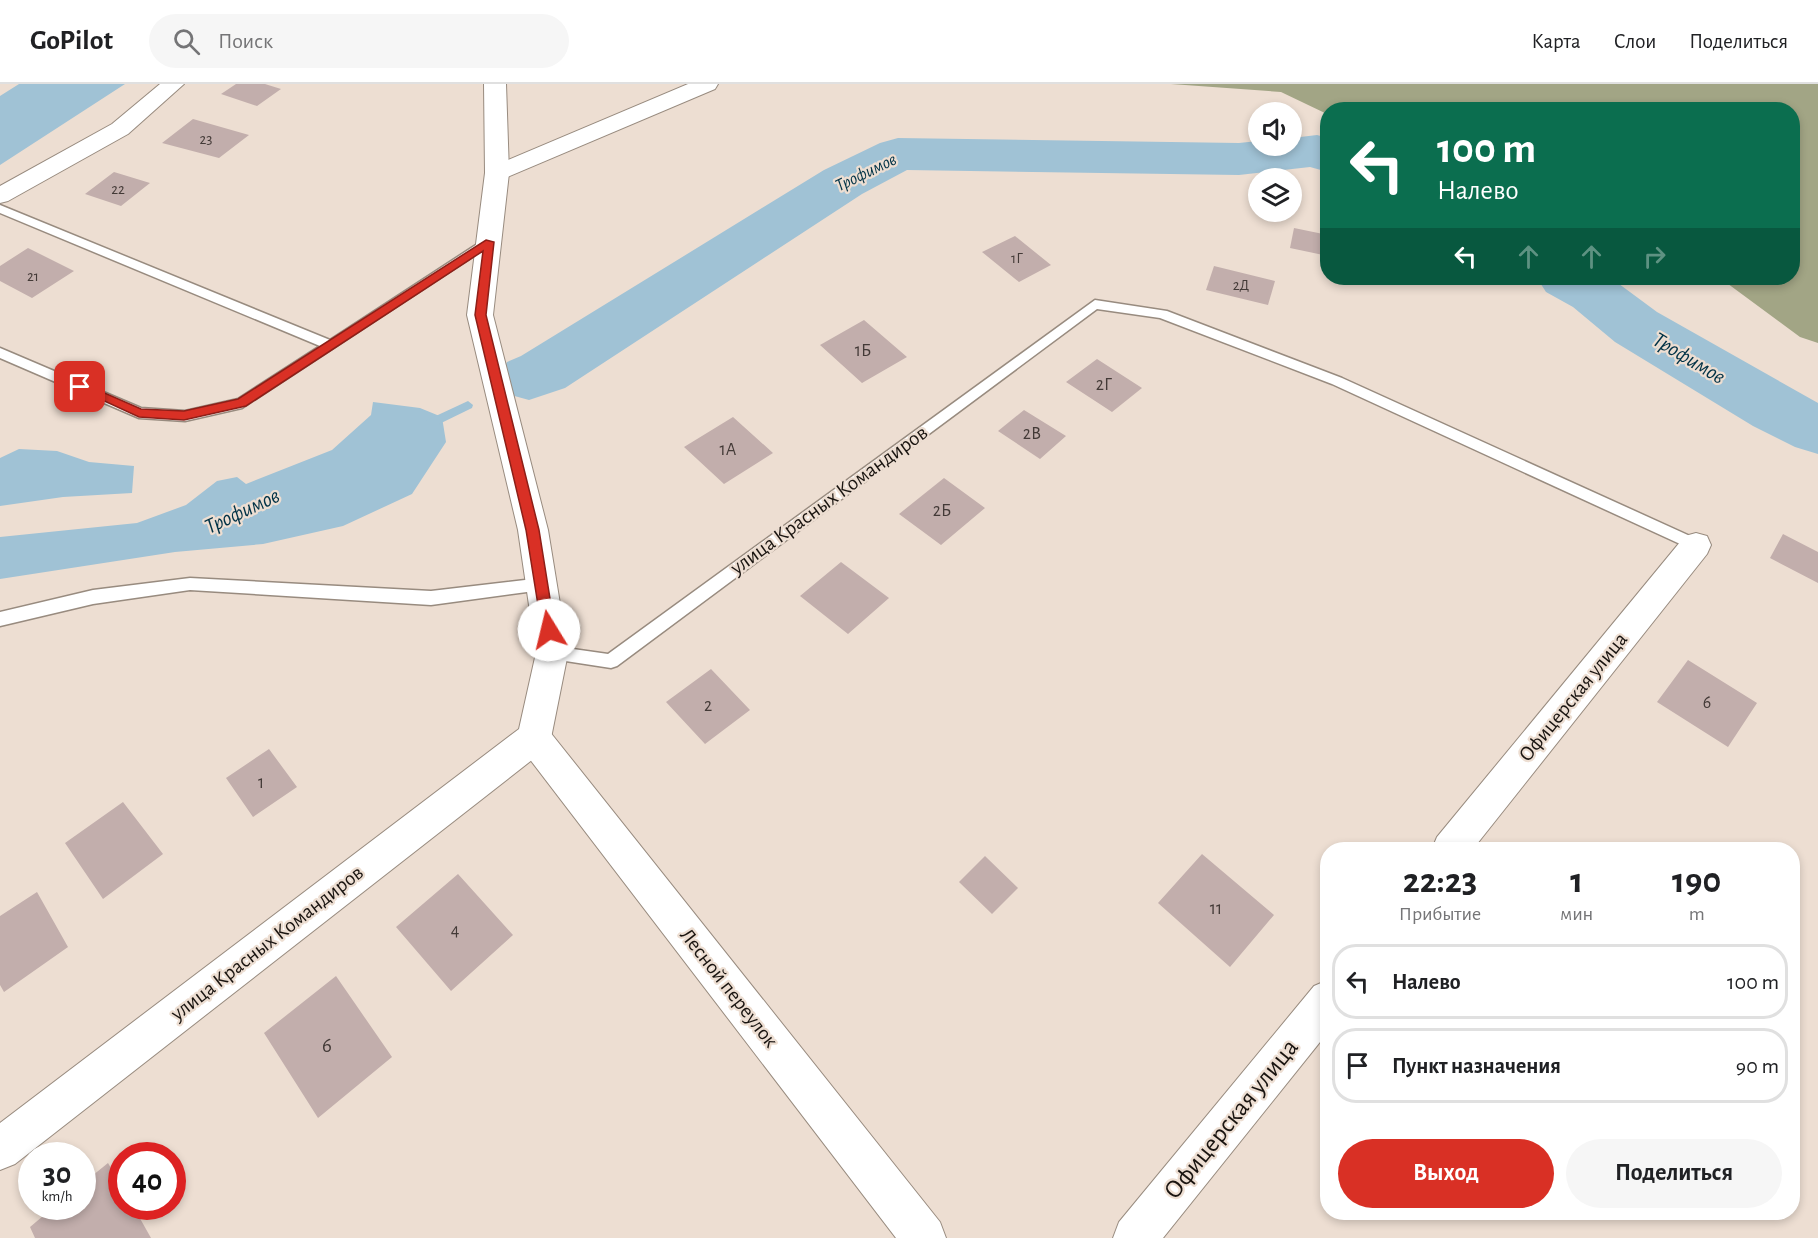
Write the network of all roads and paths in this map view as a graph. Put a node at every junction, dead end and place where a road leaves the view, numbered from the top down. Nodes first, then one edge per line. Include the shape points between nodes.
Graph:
1 (173, 84) edge
2 (495, 84) edge
3 (707, 84) edge
4 (497, 173) junction
5 (0, 196) edge
6 (0, 208) edge
7 (489, 242) junction
8 (330, 345) junction
9 (0, 353) edge
10 (1696, 545) joint
11 (542, 585) junction
12 (0, 619) edge
13 (552, 652) junction
14 (534, 738) junction
15 (1456, 842) edge
16 (1320, 1010) edge
17 (0, 1149) edge
18 (924, 1238) edge
19 (1135, 1238) edge

1 - 5 street via 120,129
2 - 4 street
3 - 4 street
4 - 7 street
6 - 8 lane
7 - 8 lane
7 - 11 street via 480,315
8 - 9 lane via 242,403 184,416 139,413
10 - 13 lane, улица Красных Командиров via 1337,381 1162,314 1095,304 611,661
10 - 15 street, Офицерская улица
11 - 12 lane via 431,598 190,584 93,597
11 - 13 street
13 - 14 street
14 - 17 street, улица Красных Командиров
14 - 18 street, Лесной переулок
16 - 19 street, Офицерская улица

